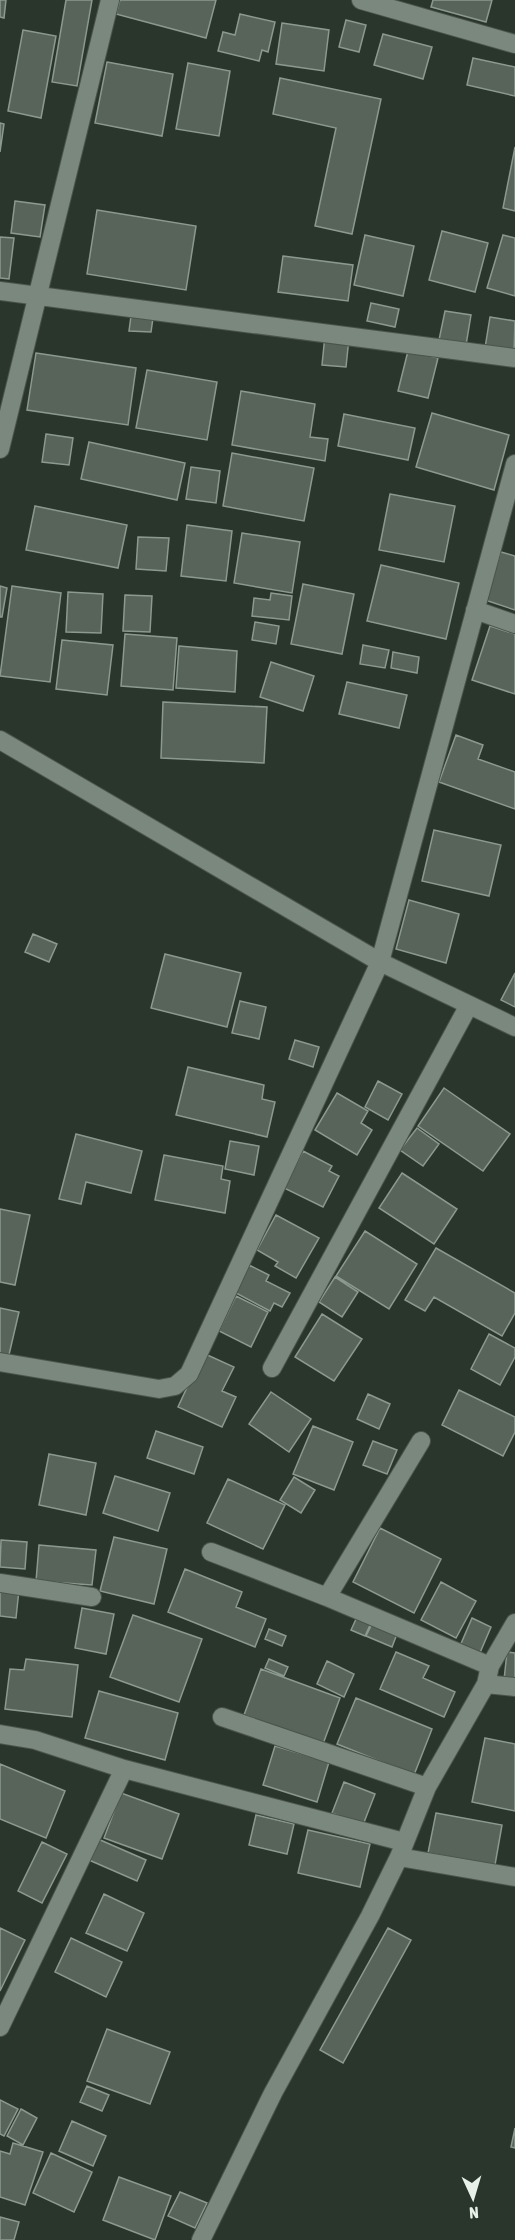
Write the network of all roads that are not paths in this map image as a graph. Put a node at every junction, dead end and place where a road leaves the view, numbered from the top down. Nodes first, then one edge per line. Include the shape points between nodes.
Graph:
1 (110, 0) edge
2 (361, 0) edge
3 (515, 44) edge
4 (0, 291) edge
5 (36, 295) junction
6 (515, 358) edge
7 (0, 449) edge
8 (515, 464) edge
9 (475, 610) junction
10 (515, 624) edge
11 (0, 740) edge
12 (380, 962) junction
13 (469, 1005) junction
14 (515, 1027) edge
15 (0, 1362) edge
16 (272, 1368) dead end
17 (421, 1441) dead end
18 (211, 1552) dead end
19 (0, 1583) edge
20 (92, 1597) dead end
21 (327, 1597) junction
22 (515, 1623) edge
23 (490, 1666) junction
24 (486, 1684) junction
25 (515, 1687) edge
26 (222, 1718) dead end
27 (0, 1734) edge
28 (124, 1769) junction
29 (427, 1787) junction
30 (401, 1849) junction
31 (515, 1877) edge
32 (0, 2027) edge
33 (201, 2240) edge

1 - 5 street
2 - 3 street
4 - 5 street
5 - 6 street
5 - 7 street
8 - 9 street
9 - 10 street
9 - 12 street
11 - 12 street
12 - 13 street
12 - 15 street via 189,1374 175,1386 159,1389
13 - 14 street
13 - 16 street
17 - 21 street
18 - 21 street
19 - 20 street
21 - 23 street
22 - 23 street
23 - 24 street
24 - 25 street
24 - 29 street
26 - 29 street
27 - 28 street via 35,1740
28 - 30 street
28 - 32 street
29 - 30 street
30 - 31 street
30 - 33 street

